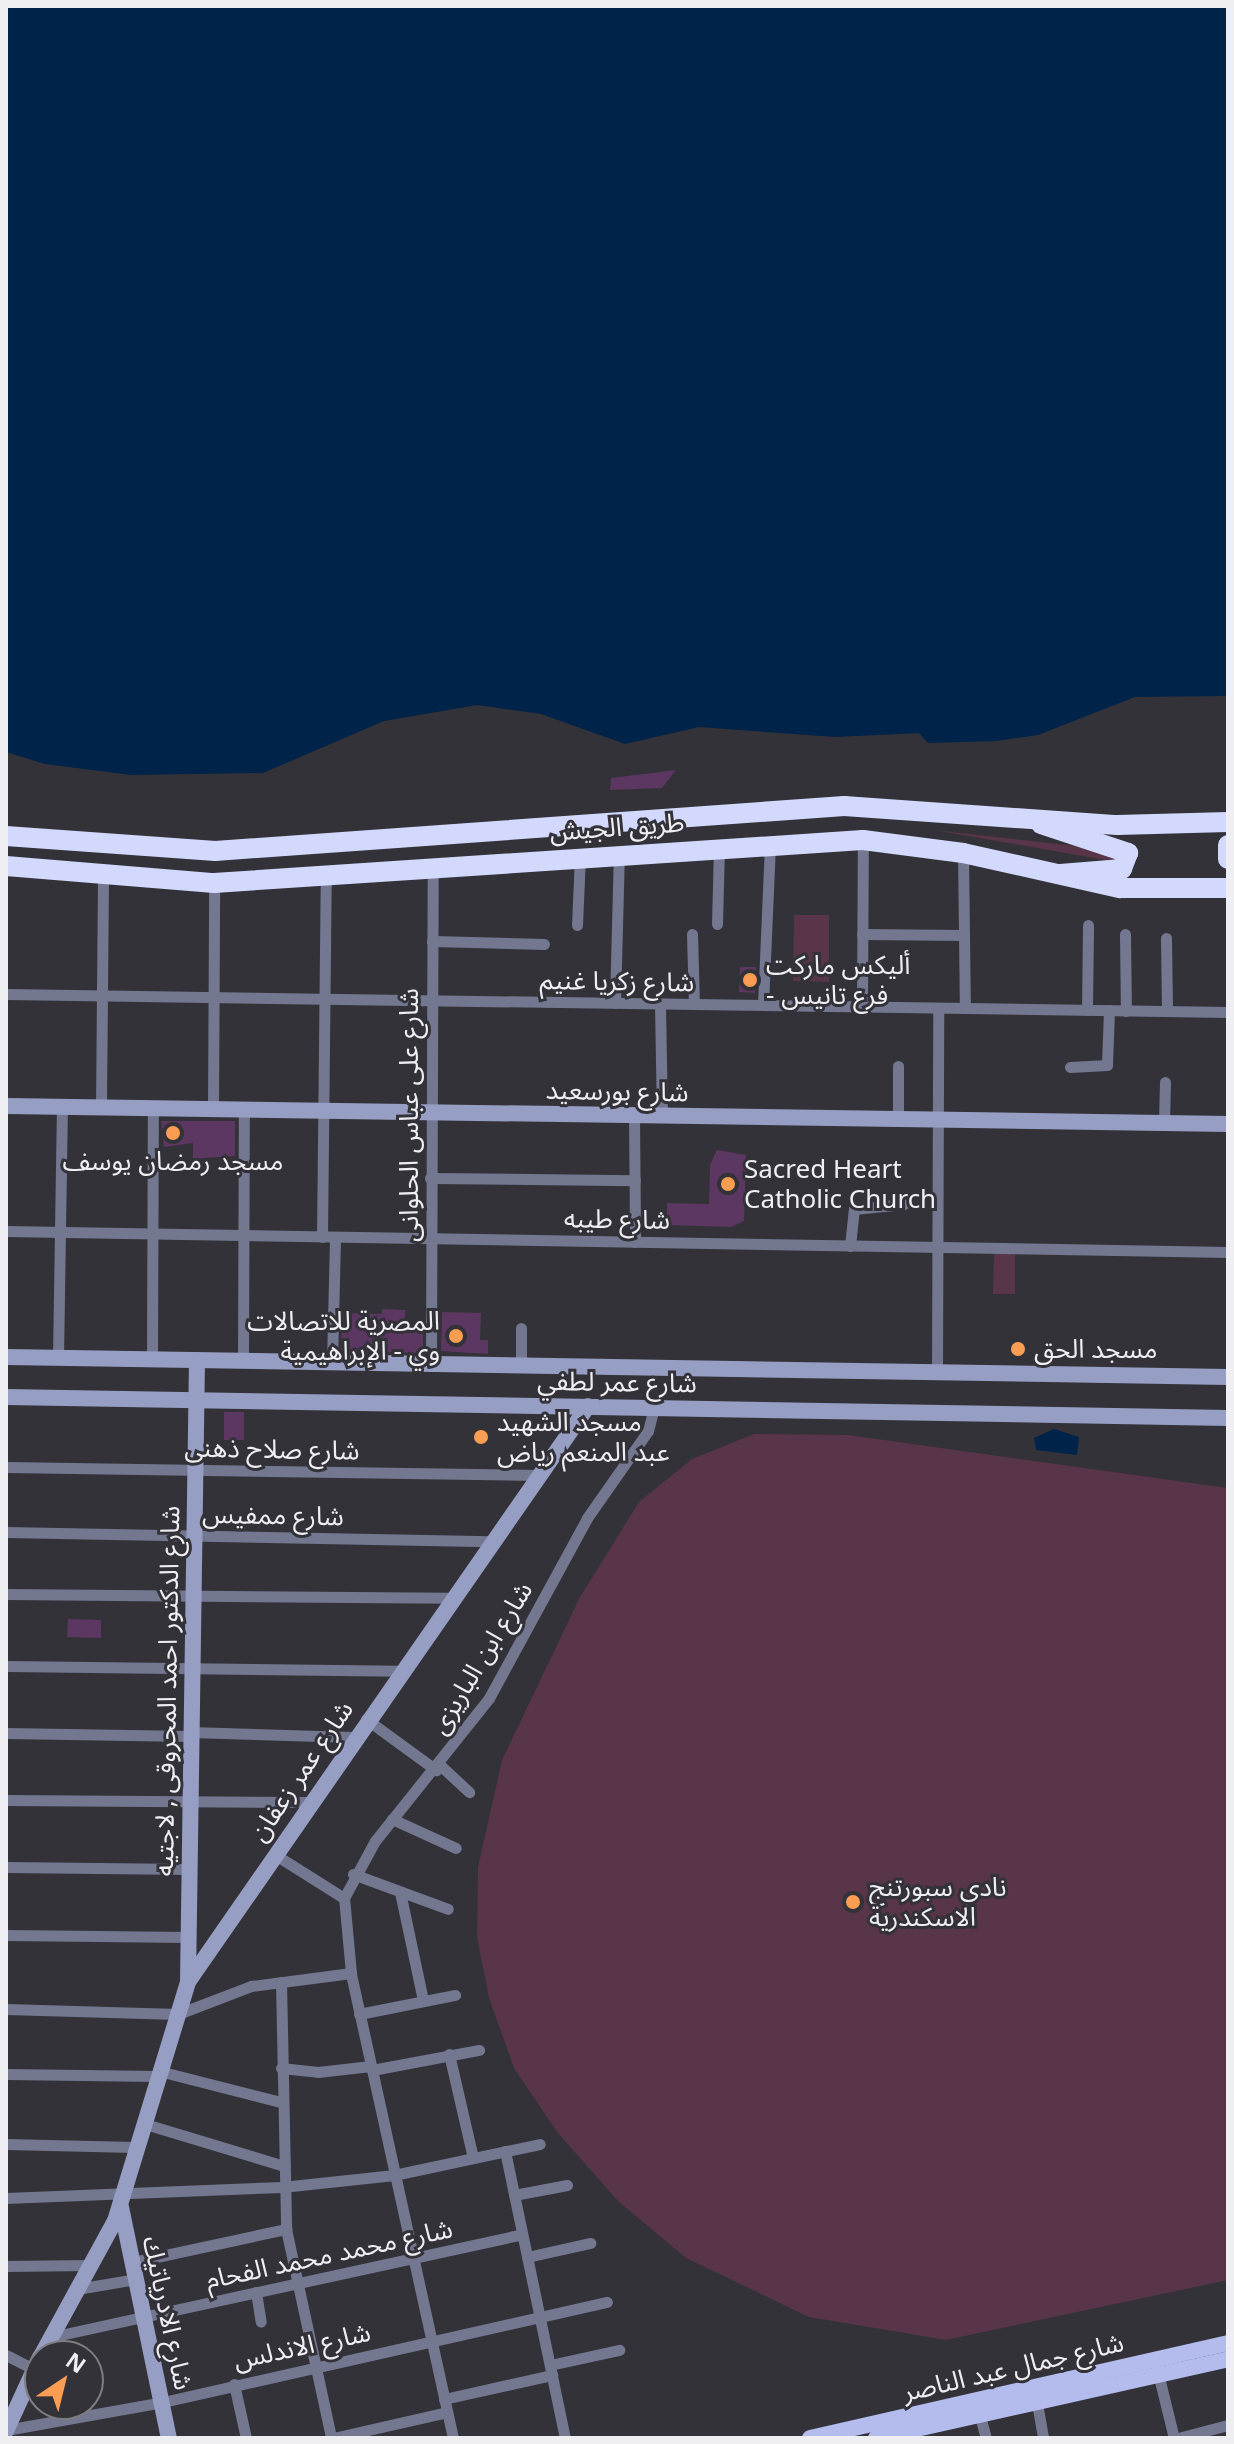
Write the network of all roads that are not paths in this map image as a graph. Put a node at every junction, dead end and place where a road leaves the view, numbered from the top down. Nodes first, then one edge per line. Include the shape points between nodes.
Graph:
1 (1033, 818) junction
2 (1228, 822) edge
3 (6, 836) edge
4 (863, 840) junction
5 (770, 841) junction
6 (719, 845) junction
7 (1228, 845) edge
8 (619, 853) junction
9 (963, 853) junction
10 (580, 856) junction
11 (1228, 859) edge
12 (6, 866) edge
13 (433, 868) junction
14 (103, 875) junction
15 (1056, 875) junction
16 (326, 876) junction
17 (214, 883) junction
18 (1228, 888) edge
19 (717, 924) dead end
20 (577, 925) dead end
21 (1088, 925) dead end
22 (692, 934) dead end
23 (862, 934) junction
24 (1125, 934) dead end
25 (964, 935) junction
26 (1166, 938) dead end
27 (432, 941) junction
28 (544, 944) dead end
29 (6, 994) edge
30 (102, 994) junction
31 (214, 996) junction
32 (324, 998) junction
33 (432, 1000) junction
34 (615, 1003) junction
35 (660, 1004) junction
36 (694, 1004) junction
37 (763, 1005) junction
38 (862, 1007) junction
39 (938, 1008) junction
40 (965, 1008) junction
41 (1087, 1010) junction
42 (1109, 1010) junction
43 (1126, 1011) junction
44 (1167, 1011) junction
45 (1228, 1012) edge
46 (898, 1066) dead end
47 (1070, 1067) dead end
48 (1165, 1082) dead end
49 (6, 1106) edge
50 (62, 1107) junction
51 (101, 1107) junction
52 (153, 1108) junction
53 (213, 1109) junction
54 (244, 1110) junction
55 (323, 1111) junction
56 (431, 1113) junction
57 (634, 1116) junction
58 (662, 1116) junction
59 (898, 1119) junction
60 (938, 1120) junction
61 (1164, 1123) junction
62 (1228, 1124) edge
63 (430, 1178) junction
64 (635, 1180) junction
65 (904, 1204) dead end
66 (6, 1231) edge
67 (60, 1232) junction
68 (153, 1234) junction
69 (244, 1235) junction
70 (322, 1237) junction
71 (335, 1237) junction
72 (430, 1238) junction
73 (635, 1242) junction
74 (850, 1246) junction
75 (937, 1247) junction
76 (1228, 1252) edge
77 (521, 1328) dead end
78 (6, 1357) edge
79 (58, 1358) junction
80 (152, 1359) junction
81 (197, 1360) junction
82 (243, 1361) junction
83 (332, 1362) junction
84 (431, 1363) junction
85 (521, 1364) junction
86 (937, 1372) junction
87 (1228, 1377) edge
88 (6, 1397) edge
89 (196, 1400) junction
90 (550, 1405) junction
91 (588, 1406) junction
92 (654, 1407) junction
93 (1228, 1418) edge
94 (567, 1434) junction
95 (6, 1467) edge
96 (195, 1470) junction
97 (537, 1475) junction
98 (6, 1532) edge
99 (194, 1536) junction
100 (491, 1541) junction
101 (6, 1594) edge
102 (192, 1596) junction
103 (450, 1598) junction
104 (6, 1666) edge
105 (191, 1668) junction
106 (399, 1671) junction
107 (366, 1719) junction
108 (6, 1733) edge
109 (190, 1734) junction
110 (353, 1737) junction
111 (438, 1768) junction
112 (469, 1792) dead end
113 (6, 1800) edge
114 (308, 1802) junction
115 (189, 1803) junction
116 (392, 1819) junction
117 (456, 1848) dead end
118 (274, 1854) junction
119 (6, 1867) edge
120 (188, 1869) junction
121 (353, 1874) junction
122 (400, 1892) junction
123 (344, 1898) junction
124 (448, 1909) dead end
125 (6, 1935) edge
126 (188, 1937) junction
127 (351, 1973) junction
128 (188, 1982) junction
129 (281, 1982) junction
130 (455, 1995) dead end
131 (423, 2000) junction
132 (6, 2009) edge
133 (178, 2014) junction
134 (359, 2014) junction
135 (479, 2050) dead end
136 (449, 2054) junction
137 (281, 2068) junction
138 (371, 2068) junction
139 (6, 2074) edge
140 (158, 2074) junction
141 (281, 2102) junction
142 (142, 2123) junction
143 (6, 2144) edge
144 (540, 2144) dead end
145 (134, 2147) junction
146 (505, 2151) junction
147 (473, 2158) junction
148 (281, 2165) junction
149 (394, 2175) junction
150 (567, 2185) dead end
151 (282, 2187) junction
152 (514, 2195) junction
153 (120, 2197) junction
154 (6, 2198) edge
155 (286, 2229) junction
156 (522, 2234) junction
157 (590, 2243) dead end
158 (527, 2257) junction
159 (413, 2259) junction
160 (89, 2265) junction
161 (6, 2266) edge
162 (134, 2270) junction
163 (296, 2284) junction
164 (77, 2289) junction
165 (256, 2292) junction
166 (607, 2302) dead end
167 (145, 2316) junction
168 (540, 2317) junction
169 (261, 2322) dead end
170 (51, 2337) junction
171 (49, 2340) edge
172 (431, 2341) junction
173 (1228, 2343) edge
174 (619, 2350) dead end
175 (1228, 2359) edge
176 (314, 2366) junction
177 (1157, 2367) junction
178 (551, 2370) junction
179 (234, 2384) junction
180 (24, 2392) edge
181 (444, 2399) junction
182 (163, 2402) junction
183 (1037, 2403) junction
184 (447, 2412) junction
185 (980, 2416) junction
186 (934, 2417) junction
187 (1228, 2425) edge
188 (6, 2431) edge
189 (909, 2434) edge
190 (169, 2438) edge
191 (246, 2438) edge
192 (332, 2438) edge
193 (453, 2438) edge
194 (565, 2438) edge
195 (810, 2438) edge
196 (876, 2438) edge
197 (986, 2438) edge
198 (1043, 2438) edge
199 (1176, 2438) edge

1 - 2 highway, طريق الجيش via 1117,825
1 - 3 highway, طريق الجيش via 844,806 215,851
1 - 15 highway via 1056,833 1128,853 1122,869
4 - 5 highway, طريق الجيش
4 - 9 highway, طريق الجيش
4 - 23 street
5 - 6 highway, طريق الجيش
5 - 37 street
6 - 8 highway, طريق الجيش
6 - 19 street
7 - 11 highway
8 - 10 highway, طريق الجيش
8 - 34 street
9 - 15 highway, طريق الجيش
9 - 25 street
10 - 13 highway, طريق الجيش
10 - 20 street
12 - 14 highway, طريق الجيش
13 - 16 highway, طريق الجيش
13 - 27 street, شارع على عباس الحلوانى
14 - 17 highway, طريق الجيش
14 - 30 street
15 - 18 highway, طريق الجيش via 1142,890
16 - 17 highway, طريق الجيش
16 - 32 street
17 - 31 street
21 - 41 street
22 - 36 street
23 - 25 street
23 - 38 street
24 - 43 street
25 - 40 street
26 - 44 street
27 - 28 street
27 - 33 street, شارع على عباس الحلوانى
29 - 30 street, شارع زكريا غنيم
30 - 31 street, شارع زكريا غنيم
30 - 51 street
31 - 32 street, شارع زكريا غنيم
31 - 53 street
32 - 33 street, شارع زكريا غنيم
32 - 55 street
33 - 34 street, شارع زكريا غنيم
33 - 56 street, شارع على عباس الحلوانى
34 - 35 street, شارع زكريا غنيم
35 - 36 street, شارع زكريا غنيم
35 - 58 street
36 - 37 street, شارع زكريا غنيم
37 - 38 street, شارع زكريا غنيم
38 - 39 street, شارع زكريا غنيم
39 - 40 street, شارع زكريا غنيم
39 - 60 street
40 - 41 street, شارع زكريا غنيم
41 - 42 street, شارع زكريا غنيم
42 - 43 street, شارع زكريا غنيم
42 - 47 street via 1107,1065
43 - 44 street, شارع زكريا غنيم
44 - 45 street, شارع زكريا غنيم
46 - 59 street
48 - 61 street
49 - 50 street, شارع بورسعيد
50 - 51 street, شارع بورسعيد
50 - 67 street
51 - 52 street, شارع بورسعيد
52 - 53 street, شارع بورسعيد
52 - 68 street
53 - 54 street, شارع بورسعيد
54 - 55 street, شارع بورسعيد
54 - 69 street
55 - 56 street, شارع بورسعيد
55 - 70 street
56 - 57 street, شارع بورسعيد
56 - 63 street, شارع على عباس الحلوانى
57 - 58 street, شارع بورسعيد
57 - 64 street
58 - 59 street, شارع بورسعيد
59 - 60 street, شارع بورسعيد
60 - 61 street, شارع بورسعيد
60 - 75 street
61 - 62 street, شارع بورسعيد
63 - 64 street
63 - 72 street, شارع على عباس الحلوانى
64 - 73 street
65 - 74 street via 854,1209
66 - 67 street, شارع طيبه
67 - 68 street, شارع طيبه
67 - 79 street
68 - 69 street, شارع طيبه
68 - 80 street
69 - 70 street, شارع طيبه
69 - 82 street
70 - 71 street, شارع طيبه
71 - 72 street, شارع طيبه
71 - 83 street
72 - 73 street, شارع طيبه
72 - 84 street, شارع على عباس الحلوانى
73 - 74 street, شارع طيبه
74 - 75 street, شارع طيبه
75 - 76 street, شارع طيبه
75 - 86 street
77 - 85 street
78 - 79 street, شارع عمر لطفي
79 - 80 street, شارع عمر لطفي
80 - 81 street, شارع عمر لطفي
81 - 82 street, شارع عمر لطفي
81 - 89 street, شارع الدكتور احمد المحروقى , لاجتيه
82 - 83 street, شارع عمر لطفي
83 - 84 street, شارع عمر لطفي
84 - 85 street, شارع عمر لطفي
85 - 86 street, شارع عمر لطفي
86 - 87 street, شارع عمر لطفي
88 - 89 street, شارع عمر لطفي
89 - 90 street, شارع عمر لطفي
89 - 96 street, شارع الدكتور احمد المحروقى , لاجتيه
90 - 91 street, شارع عمر لطفي
90 - 94 street
91 - 92 street, شارع عمر لطفي
91 - 94 street, شارع عمر زعفان
92 - 93 street, شارع عمر لطفي
92 - 111 street, شارع ابن الباريزى via 648,1431 594,1504 501,1679
94 - 97 street, شارع عمر زعفان
95 - 96 street, شارع صلاح ذهنى
96 - 97 street, شارع صلاح ذهنى
96 - 99 street, شارع الدكتور احمد المحروقى , لاجتيه
97 - 100 street, شارع عمر زعفان
98 - 99 street, شارع ممفيس
99 - 100 street, شارع ممفيس
99 - 102 street, شارع الدكتور احمد المحروقى , لاجتيه
100 - 103 street, شارع عمر زعفان
101 - 102 street
102 - 103 street
102 - 105 street, شارع الدكتور احمد المحروقى , لاجتيه
103 - 106 street, شارع عمر زعفان
104 - 105 street
105 - 106 street
105 - 109 street, شارع الدكتور احمد المحروقى , لاجتيه
106 - 107 street, شارع عمر زعفان
107 - 110 street, شارع عمر زعفان
107 - 111 street
108 - 109 street
109 - 110 street
109 - 115 street, شارع الدكتور احمد المحروقى , لاجتيه
110 - 114 street, شارع عمر زعفان
111 - 112 street
111 - 116 street, شارع ابن الباريزى
113 - 115 street
114 - 115 street
114 - 118 street, شارع عمر زعفان
115 - 120 street, شارع الدكتور احمد المحروقى , لاجتيه
116 - 117 street
116 - 121 street, شارع ابن الباريزى
118 - 123 street
118 - 128 street, شارع عمر زعفان
119 - 120 street
120 - 126 street, شارع الدكتور احمد المحروقى , لاجتيه
121 - 122 street
121 - 123 street, شارع ابن الباريزى
122 - 124 street
122 - 131 street
123 - 127 street, شارع ابن الباريزى
125 - 126 street
126 - 128 street, شارع الدكتور احمد المحروقى , لاجتيه
127 - 129 street
127 - 134 street, شارع ابن الباريزى
128 - 133 street, شارع عمر زعفان
129 - 133 street via 232,1991
129 - 137 street
130 - 131 street
131 - 134 street
132 - 133 street
133 - 140 street, شارع عمر زعفان
134 - 138 street, شارع ابن الباريزى
135 - 136 street
136 - 138 street
136 - 147 street
137 - 138 street
137 - 141 street
138 - 149 street, شارع ابن الباريزى
139 - 140 street
140 - 141 street
140 - 142 street, شارع عمر زعفان
141 - 148 street
142 - 145 street, شارع عمر زعفان
142 - 148 street
143 - 145 street
144 - 146 street
145 - 153 street, شارع عمر زعفان
146 - 147 street
146 - 152 street
147 - 149 street
148 - 151 street
149 - 151 street
149 - 159 street, شارع ابن الباريزى
150 - 152 street
151 - 153 street
151 - 155 street
152 - 156 street
153 - 154 street
153 - 160 street, شارع عمر زعفان via 115,2221
153 - 162 street, شارع الادرياتيك
155 - 162 street
155 - 163 street
156 - 158 street
156 - 159 street, شارع محمد محمد الفحام
157 - 158 street
158 - 168 street
159 - 163 street, شارع محمد محمد الفحام
159 - 172 street, شارع ابن الباريزى
160 - 161 street
160 - 164 street, شارع عمر زعفان
162 - 164 street
162 - 167 street, شارع الادرياتيك
163 - 165 street, شارع محمد محمد الفحام
163 - 176 street
164 - 170 street, شارع عمر زعفان
165 - 167 street, شارع محمد محمد الفحام
165 - 169 street
166 - 168 street, شارع الاندلس
167 - 170 street, شارع محمد محمد الفحام
167 - 182 street, شارع الادرياتيك
168 - 172 street, شارع الاندلس
168 - 178 street
170 - 171 street, شارع عمر زعفان
172 - 176 street, شارع الاندلس
172 - 181 street, شارع ابن الباريزى
173 - 177 main road, شارع جمال عبد الناصر
174 - 178 street
175 - 177 main road, شارع جمال عبد الناصر
176 - 179 street, شارع الاندلس
176 - 192 street
177 - 183 main road, شارع جمال عبد الناصر
177 - 186 main road, شارع جمال عبد الناصر
177 - 199 street
178 - 181 street
178 - 194 street
179 - 182 street, شارع الاندلس
179 - 191 street
180 - 188 street, شارع عمر زعفان
181 - 184 street, شارع ابن الباريزى
182 - 188 street, شارع الاندلس
182 - 190 street, شارع الادرياتيك
183 - 185 main road, شارع جمال عبد الناصر
183 - 198 street
184 - 192 street
184 - 193 street, شارع ابن الباريزى
185 - 186 main road, شارع جمال عبد الناصر
185 - 197 street
186 - 189 main road, شارع جمال عبد الناصر
186 - 195 main road, شارع جمال عبد الناصر
187 - 199 street
189 - 196 main road, شارع جمال عبد الناصر

